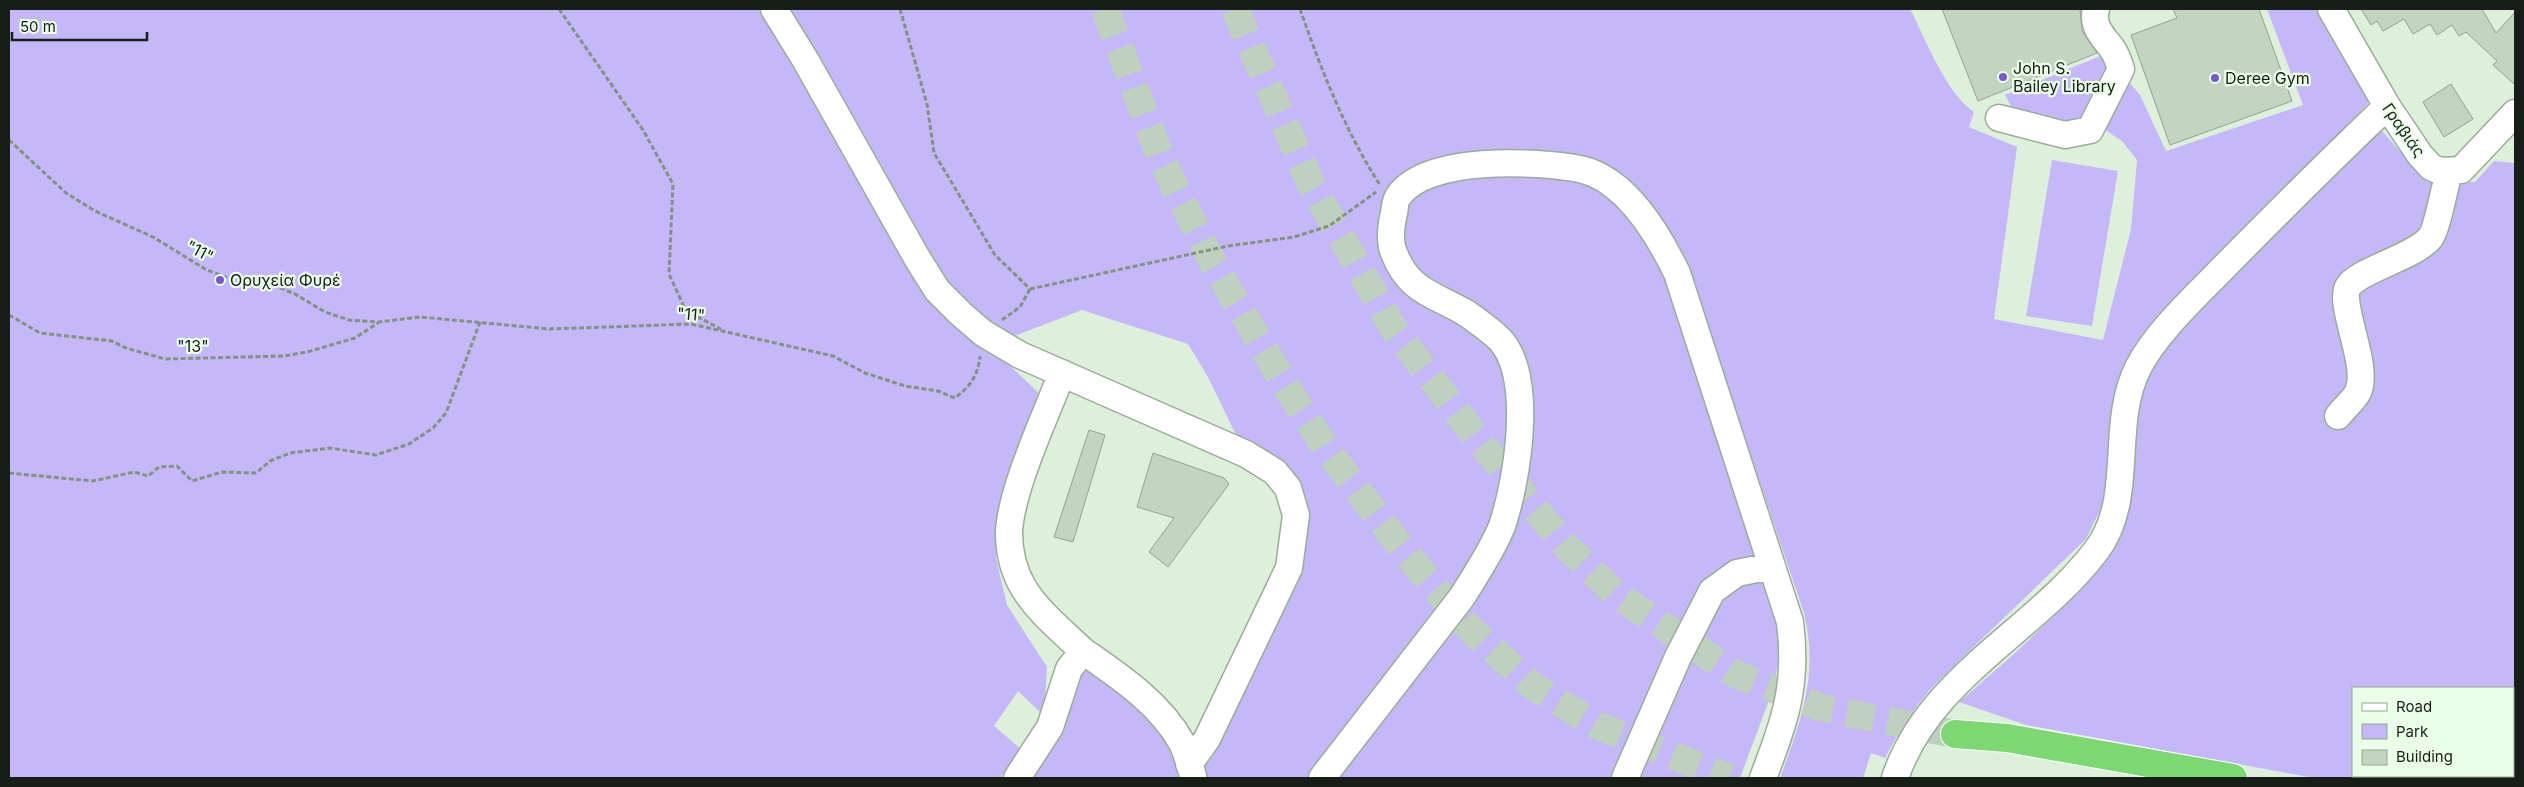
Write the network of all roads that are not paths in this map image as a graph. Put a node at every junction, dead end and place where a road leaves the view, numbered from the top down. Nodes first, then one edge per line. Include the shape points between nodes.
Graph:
1 (774, 9) edge
2 (2096, 9) edge
3 (2331, 9) edge
4 (2387, 106) junction
5 (2515, 113) edge
6 (1999, 118) dead end
7 (2486, 143) junction
8 (2515, 144) edge
9 (2449, 172) junction
10 (1062, 373) junction
11 (2338, 416) dead end
12 (1772, 566) junction
13 (1082, 651) junction
14 (1191, 771) edge
15 (1017, 778) edge
16 (1322, 778) edge
17 (1625, 778) edge
18 (1763, 778) edge
19 (1895, 778) edge
20 (2132, 778) edge
21 (2234, 778) edge

1 - 10 street via 937,290 983,333 1020,355
2 - 6 street via 2094,16 2099,32 2121,68 2090,130 2065,135
3 - 4 street, Γραβιάς
4 - 9 street, Γραβιάς via 2420,155 2431,166
4 - 19 street via 2193,298 2146,355 2130,393 2117,496 2108,532 2096,551 2071,578 1980,660 1940,702 1910,743
5 - 7 street
7 - 8 street
7 - 9 street via 2461,170
9 - 11 street via 2431,236 2420,246 2358,277 2348,286 2345,298 2361,375 2358,392
10 - 13 street via 1023,476 1011,516 1010,545 1014,568 1029,596
10 - 14 street via 1246,454 1275,472 1288,488 1296,515 1289,568
12 - 16 street via 1677,272 1662,241 1631,201 1602,178 1582,170 1538,162 1461,166 1425,177 1398,197 1391,222 1393,250 1405,276 1420,290 1465,313 1498,336 1510,354 1518,381 1519,431 1515,474 1501,526 1480,568
12 - 17 street via 1737,573 1712,592 1678,657
12 - 18 street via 1790,622 1794,667 1783,724
13 - 14 street via 1127,682 1148,702 1182,743
13 - 15 street via 1069,669 1050,727
20 - 21 highway via 1955,734 2007,738

